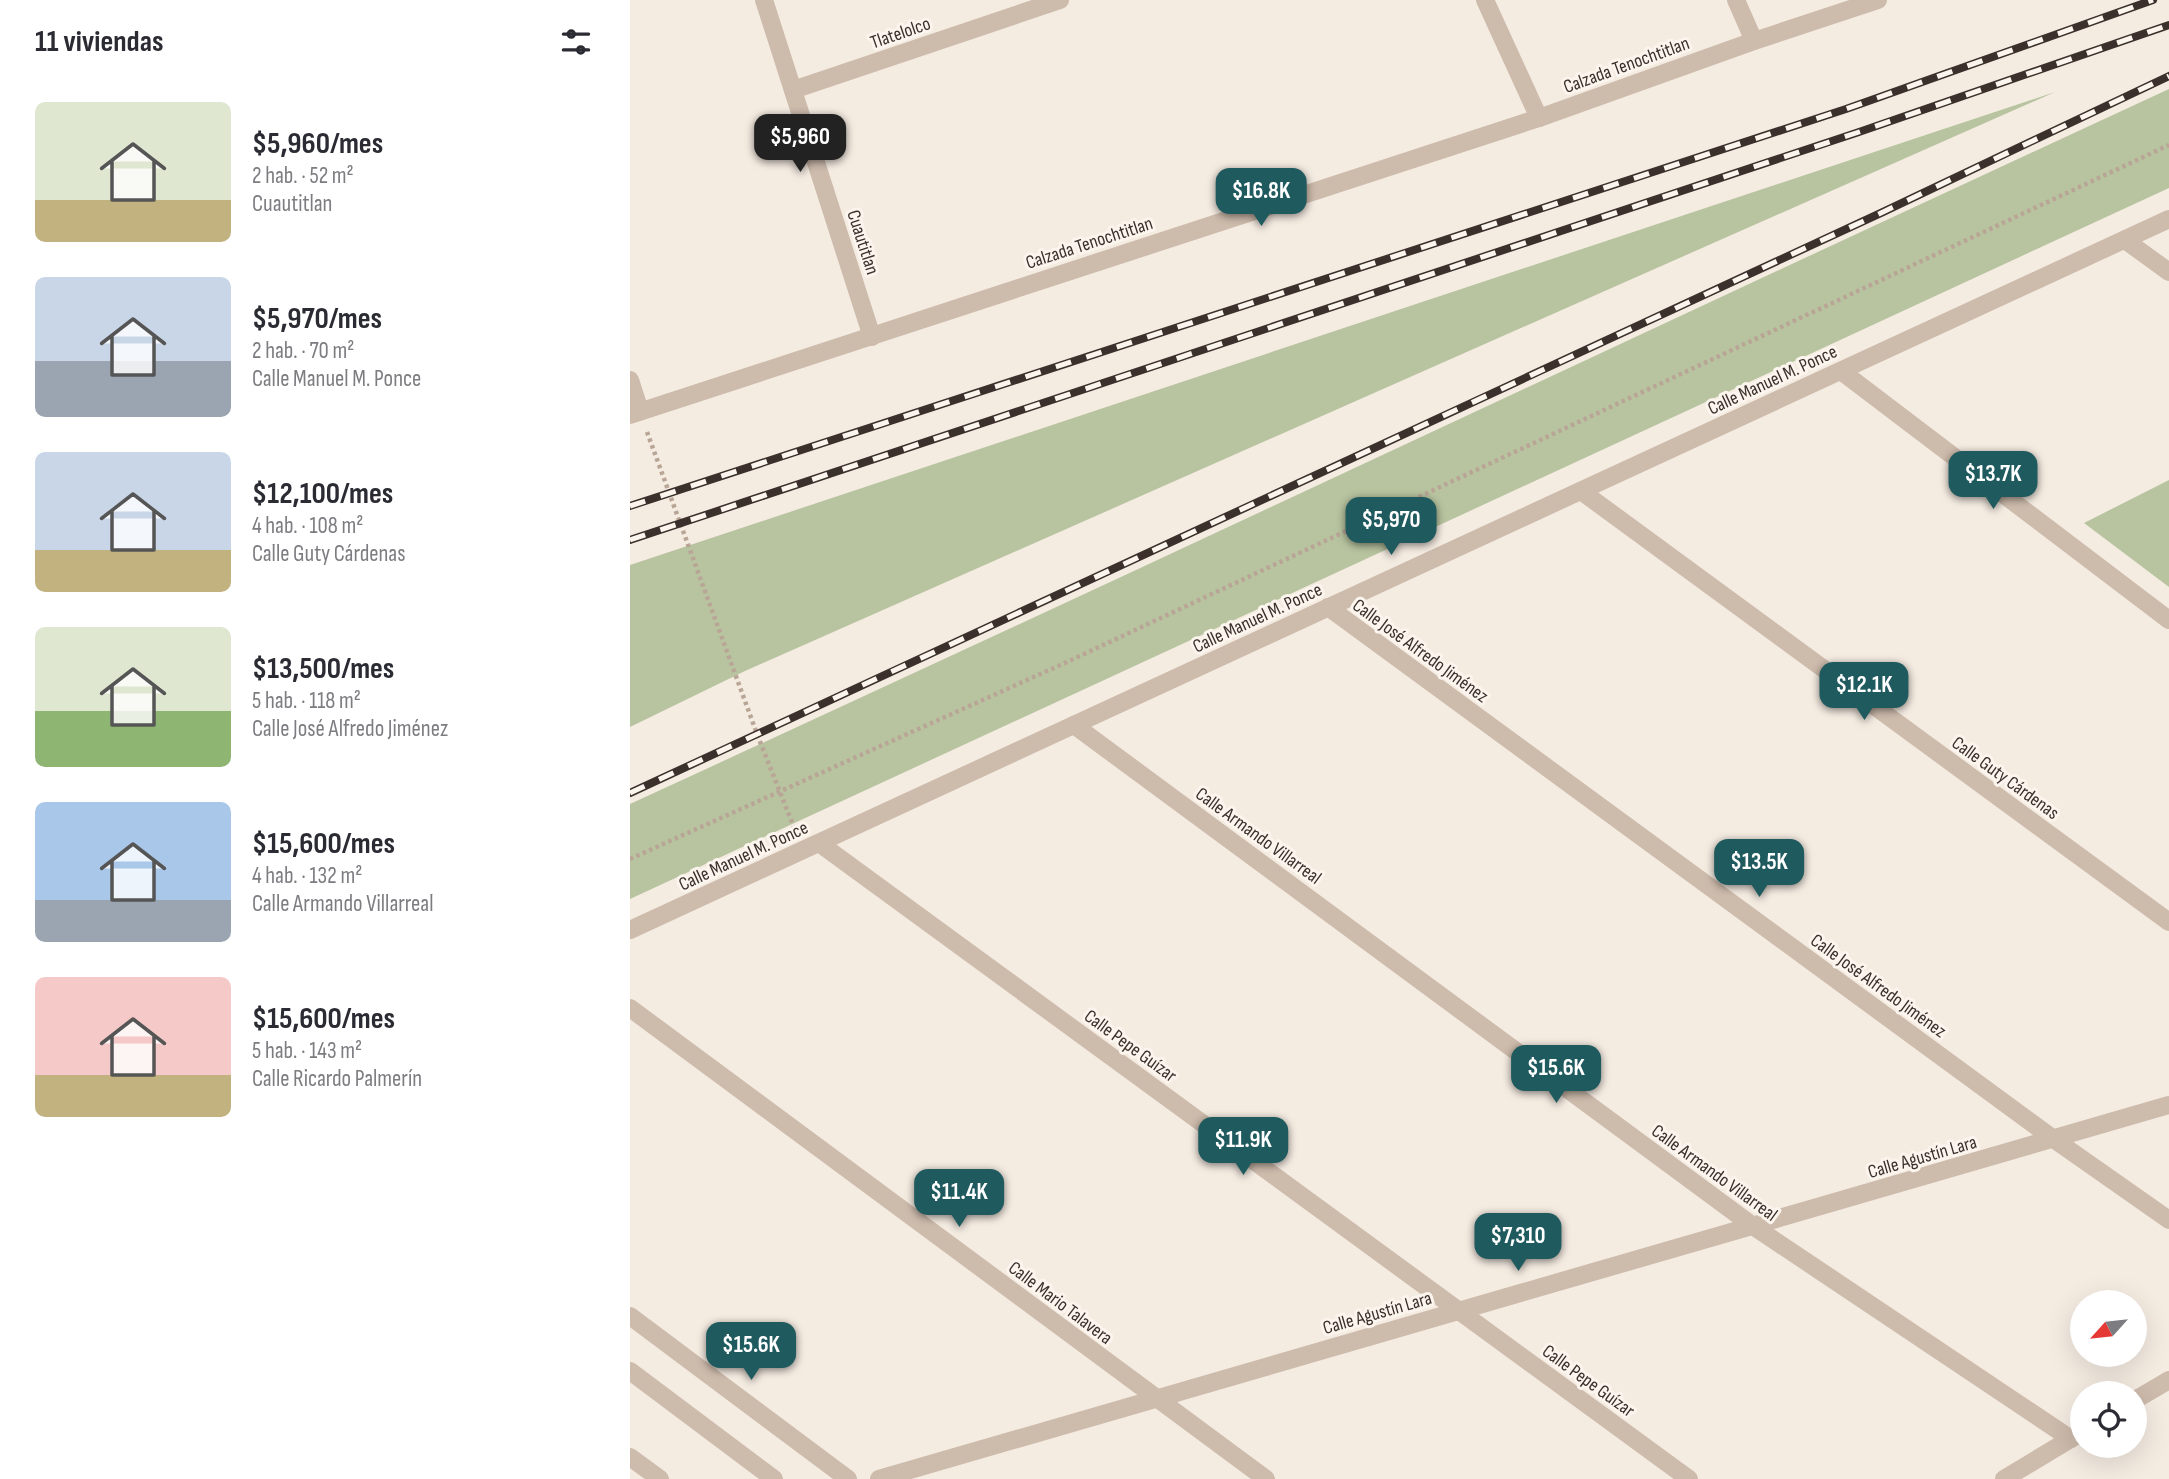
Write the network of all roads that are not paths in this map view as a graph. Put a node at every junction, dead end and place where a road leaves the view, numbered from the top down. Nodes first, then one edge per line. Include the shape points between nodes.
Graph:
1 (764, 0) edge
2 (1059, 0) edge
3 (1485, 0) edge
4 (1736, 0) edge
5 (1878, 0) edge
6 (1754, 41) junction
7 (793, 90) junction
8 (1539, 118) junction
9 (2169, 219) edge
10 (2125, 240) junction
11 (2169, 272) edge
12 (872, 337) junction
13 (1841, 371) junction
14 (630, 380) edge
15 (635, 413) edge
16 (1581, 491) junction
17 (1328, 607) junction
18 (2169, 620) edge
19 (1074, 725) junction
20 (811, 846) junction
21 (2169, 922) edge
22 (630, 930) edge
23 (630, 1008) edge
24 (2169, 1105) edge
25 (2055, 1140) junction
26 (2169, 1220) edge
27 (1753, 1226) junction
28 (1458, 1310) junction
29 (630, 1316) edge
30 (630, 1371) edge
31 (2169, 1380) edge
32 (2147, 1393) edge
33 (1156, 1399) junction
34 (2070, 1430) edge
35 (2070, 1439) edge
36 (630, 1457) edge
37 (660, 1479) edge
38 (774, 1479) edge
39 (848, 1479) edge
40 (879, 1479) edge
41 (1266, 1479) edge
42 (1689, 1479) edge
43 (2004, 1479) edge

1 - 7 street, Cuautitlan
2 - 7 street, Tlatelolco
3 - 8 street
4 - 6 street
5 - 6 street, Calzada Tenochtitlan
6 - 8 street, Calzada Tenochtitlan
7 - 12 street, Cuautitlan
8 - 12 street, Calzada Tenochtitlan
9 - 10 street, Calle Manuel M. Ponce
10 - 11 street
10 - 13 street, Calle Manuel M. Ponce
12 - 15 street, Calzada Tenochtitlan
13 - 16 street, Calle Manuel M. Ponce
13 - 18 street
14 - 15 street
16 - 17 street, Calle Manuel M. Ponce
16 - 21 street, Calle Guty Cárdenas
17 - 19 street, Calle Manuel M. Ponce
17 - 25 street, Calle José Alfredo Jiménez
19 - 20 street, Calle Manuel M. Ponce
19 - 27 street, Calle Armando Villarreal
20 - 22 street, Calle Manuel M. Ponce
20 - 28 street, Calle Pepe Guízar
23 - 33 street, Calle Mario Talavera
24 - 25 street, Calle Agustín Lara
25 - 26 street, Calle José Alfredo Jiménez
25 - 27 street, Calle Agustín Lara
27 - 28 street, Calle Agustín Lara
27 - 34 street, Calle Armando Villarreal
28 - 33 street, Calle Agustín Lara
28 - 42 street, Calle Pepe Guízar
29 - 39 street
30 - 38 street
31 - 32 street
33 - 40 street, Calle Agustín Lara
33 - 41 street, Calle Mario Talavera
35 - 43 street
36 - 37 street

